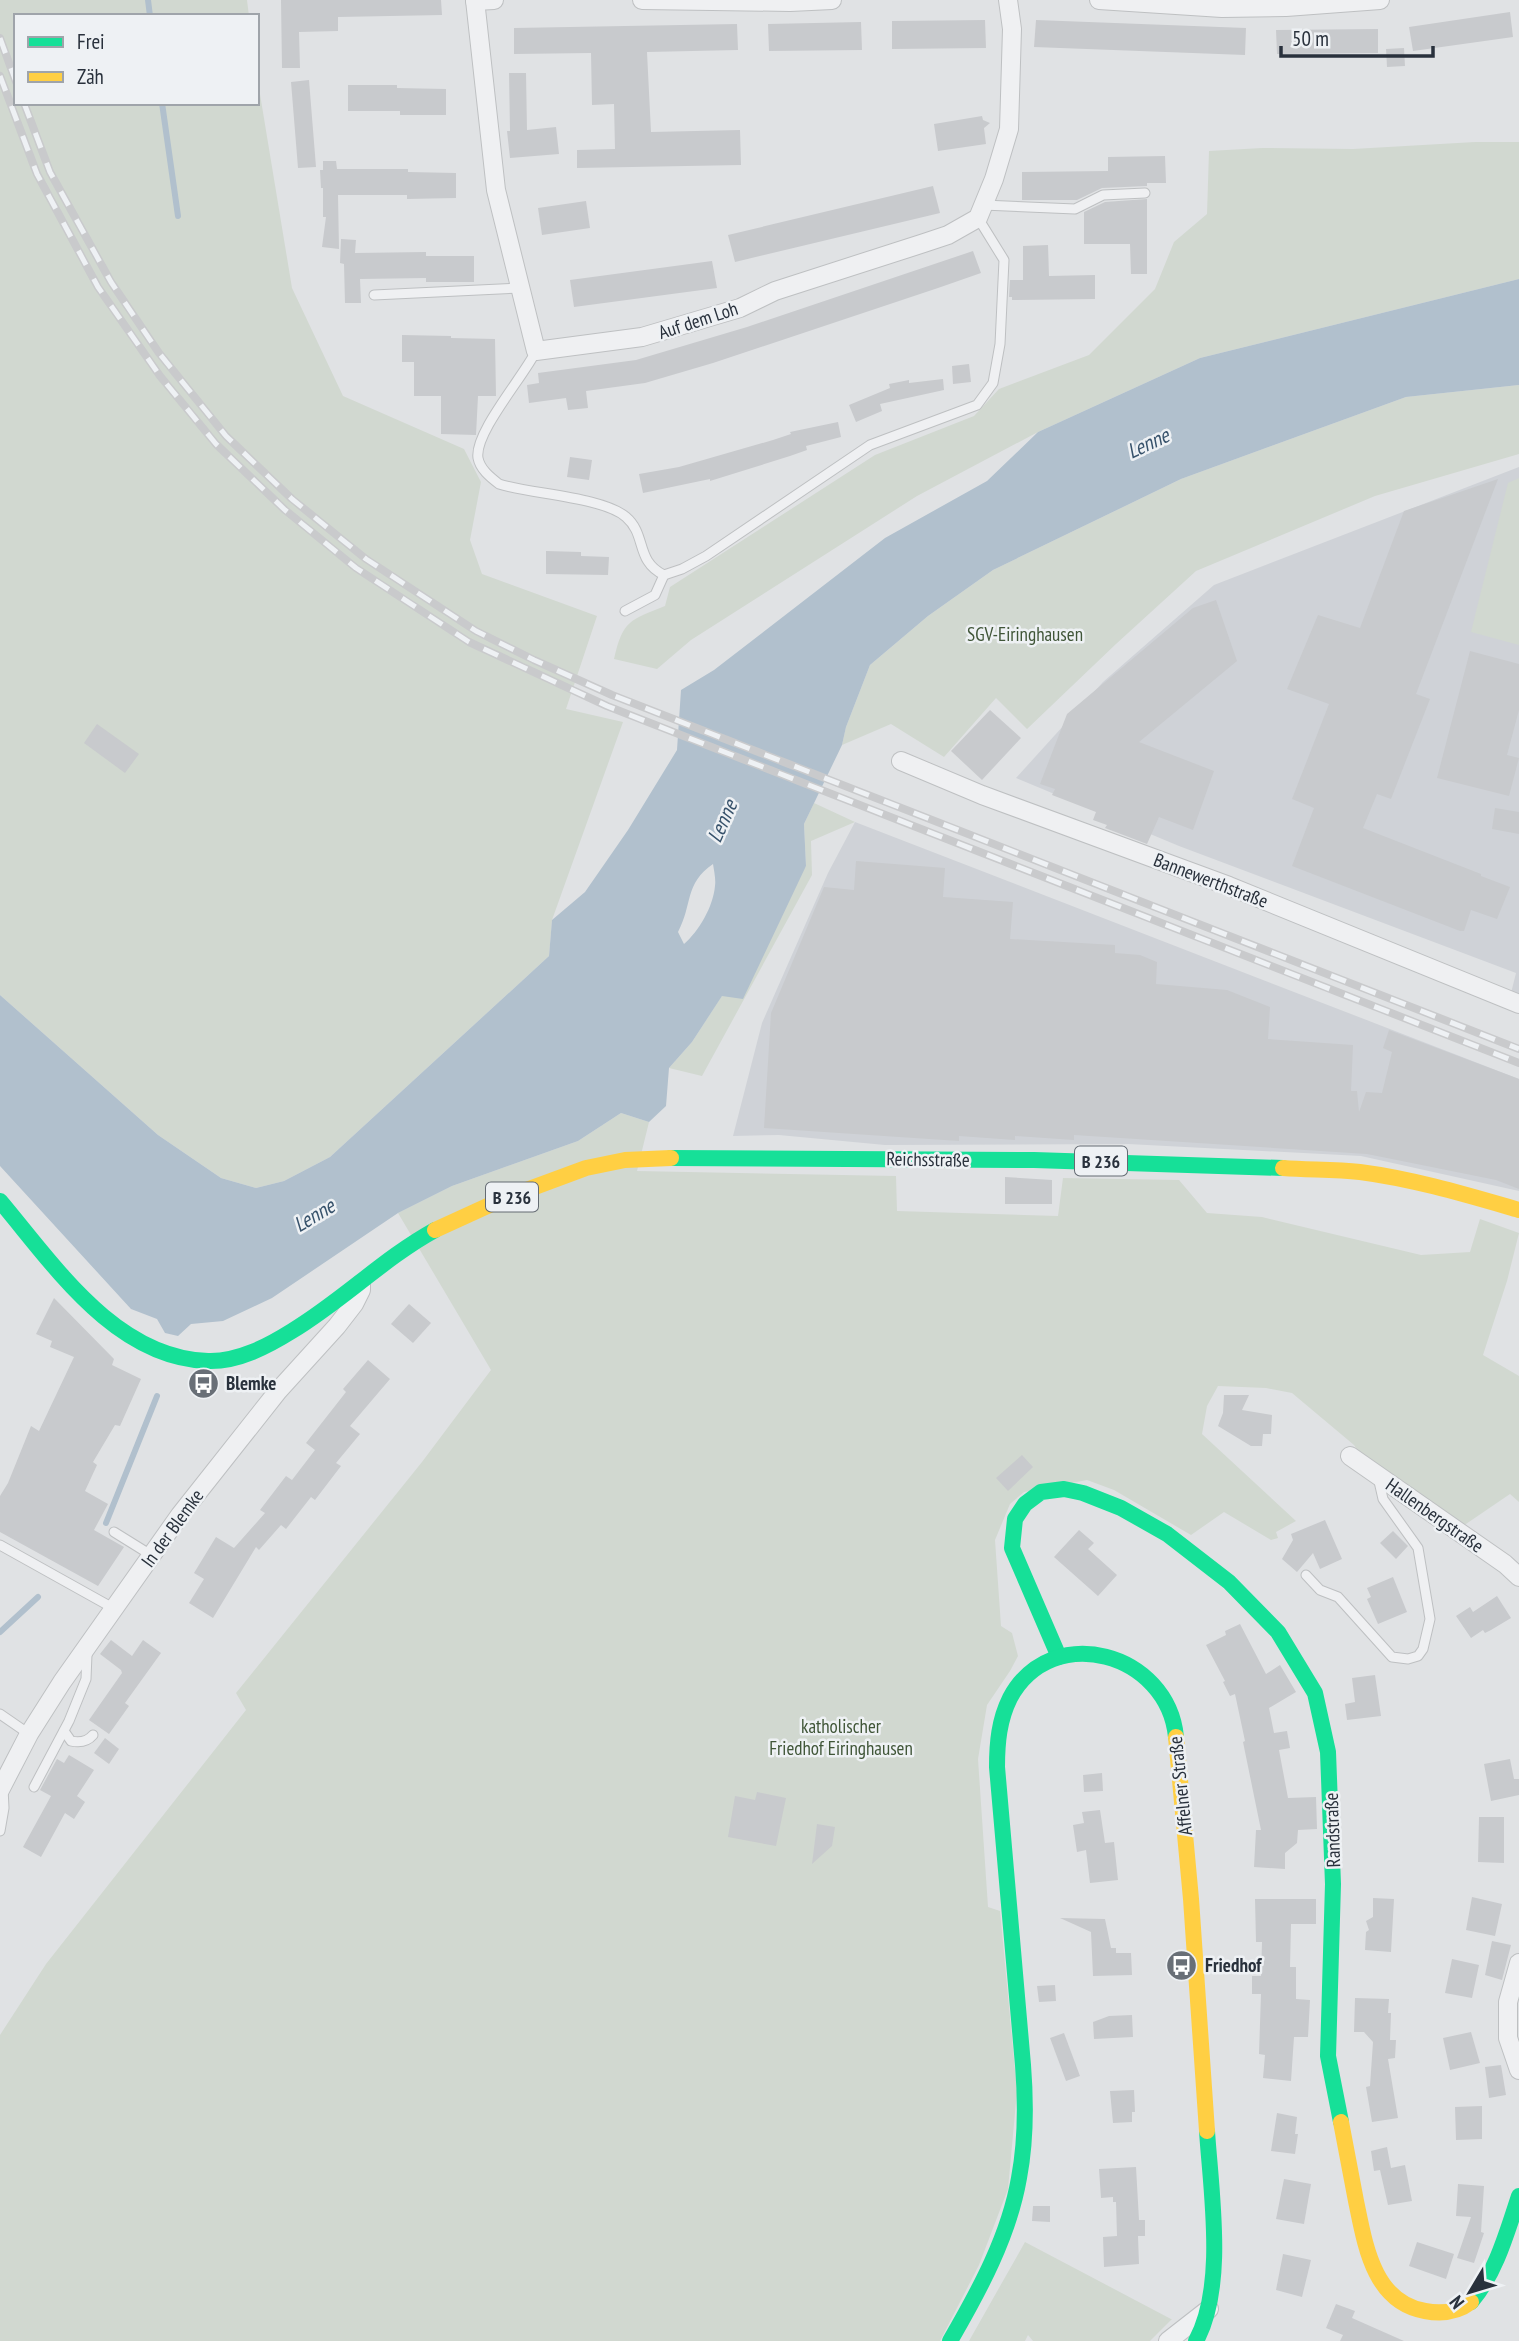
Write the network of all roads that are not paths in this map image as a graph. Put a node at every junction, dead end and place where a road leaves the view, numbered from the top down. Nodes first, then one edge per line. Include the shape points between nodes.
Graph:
1 (475, 0) edge
2 (494, 0) edge
3 (642, 0) edge
4 (832, 0) edge
5 (1008, 0) edge
6 (1099, 0) edge
7 (1380, 0) edge
8 (1145, 193) dead end
9 (980, 212) junction
10 (520, 288) junction
11 (374, 295) dead end
12 (536, 351) junction
13 (664, 575) junction
14 (625, 611) dead end
15 (901, 761) dead end
16 (1519, 1004) edge
17 (0, 1201) edge
18 (1519, 1210) edge
19 (361, 1281) junction
20 (1349, 1456) dead end
21 (1378, 1475) junction
22 (114, 1532) dead end
23 (0, 1545) edge
24 (151, 1555) junction
25 (1307, 1575) dead end
26 (1519, 1577) edge
27 (113, 1608) junction
28 (87, 1650) junction
29 (1059, 1657) junction
30 (0, 1714) edge
31 (64, 1731) junction
32 (29, 1734) junction
33 (93, 1735) dead end
34 (2, 1787) edge
35 (34, 1787) dead end
36 (0, 1831) edge
37 (1519, 1963) edge
38 (1519, 2070) edge
39 (1519, 2196) edge
40 (1209, 2309) junction
41 (950, 2341) edge
42 (1168, 2341) edge
43 (1195, 2341) edge

1 - 2 street
1 - 10 street via 496,190
3 - 4 street
5 - 9 street via 1012,29 1010,129
6 - 7 street via 1222,8
8 - 9 lane via 1103,195 1075,209
9 - 12 street, Auf dem Loh via 948,235 654,334
9 - 13 lane via 1004,260 993,383 977,405 870,445 706,556
10 - 11 lane
10 - 12 street
12 - 13 lane via 484,435 478,457 481,466 499,484 586,501 623,514 635,527 649,565
13 - 14 lane via 654,595
15 - 16 street, Bannewerthstraße via 1229,886
17 - 19 main road, B 236 via 88,1303 107,1320 168,1354 205,1361 244,1357 283,1336
18 - 19 main road, Reichsstraße / B 236 via 1454,1190 1370,1174 1224,1164 621,1158 582,1169 430,1233
19 - 24 street, In der Blemke via 362,1290 354,1304 283,1384
20 - 21 street, Hallenbergstraße
21 - 25 lane via 1383,1499 1418,1548 1430,1619 1423,1649 1408,1659 1392,1657 1338,1597 1320,1590
21 - 26 street, Hallenbergstraße
22 - 24 lane
23 - 27 lane
24 - 27 street, In der Blemke
27 - 28 street, In der Blemke
28 - 31 lane via 86,1679
28 - 32 street, In der Blemke
29 - 39 main road, Randstraße via 1013,1548 1015,1520 1025,1504 1041,1492 1064,1489 1121,1508 1167,1534 1229,1582 1278,1632 1315,1693 1328,1752 1334,1884 1328,2056 1365,2244 1379,2281 1417,2310 1442,2313 1463,2308 1483,2285
29 - 40 main road, Affelner Straße via 1098,1655 1139,1671 1161,1694 1175,1728 1208,2126 1213,2220
29 - 41 main road, Affelner Straße via 1036,1669 1017,1687 998,1740 996,1762 1026,2086 1026,2136 1007,2221
30 - 32 lane
31 - 33 lane via 77,1742
31 - 35 lane
32 - 34 street, In der Blemke
34 - 36 lane
37 - 38 street via 1508,2002 1508,2038
40 - 42 street
40 - 43 main road, Affelner Straße

